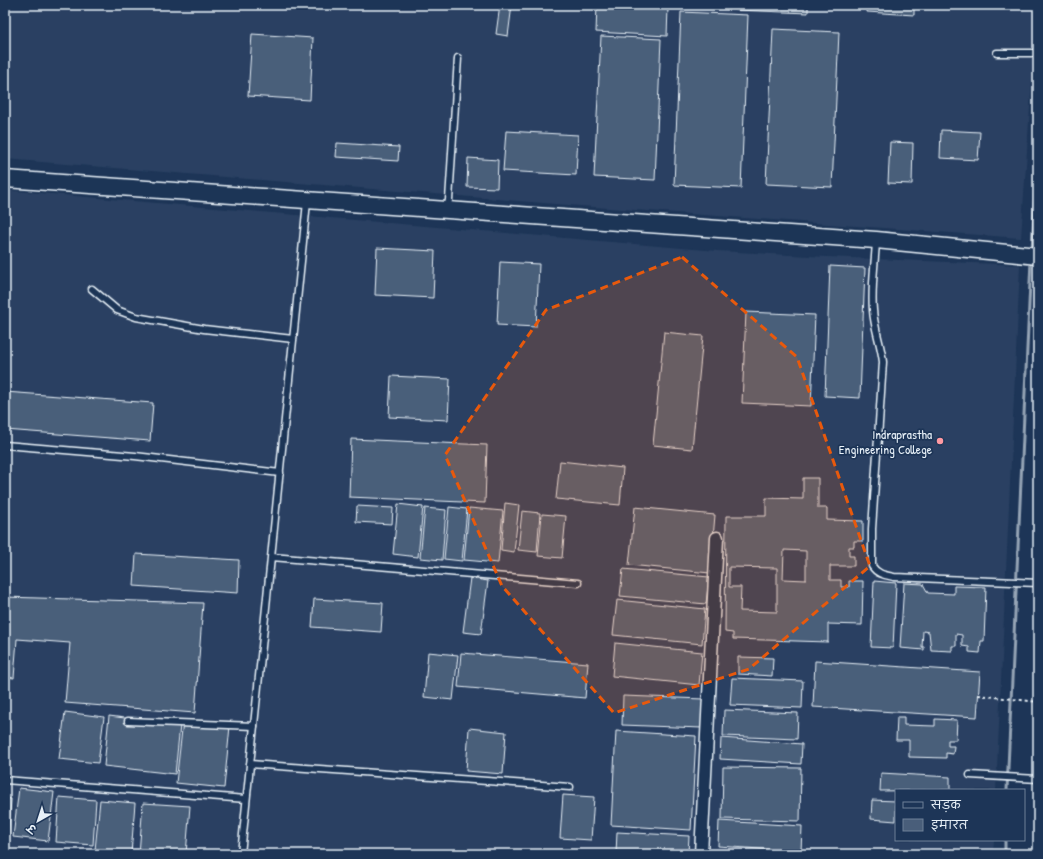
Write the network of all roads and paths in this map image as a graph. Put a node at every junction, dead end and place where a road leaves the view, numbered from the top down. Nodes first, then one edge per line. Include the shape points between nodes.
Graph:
1 (996, 53) dead end
2 (1038, 53) edge
3 (458, 58) dead end
4 (5, 180) edge
5 (307, 200) junction
6 (446, 211) junction
7 (876, 240) junction
8 (1038, 256) edge
9 (92, 289) dead end
10 (294, 339) junction
11 (5, 445) edge
12 (280, 474) junction
13 (717, 538) dead end
14 (272, 557) junction
15 (578, 583) dead end
16 (1036, 583) edge
17 (978, 695) dead end
18 (1038, 702) edge
19 (128, 722) dead end
20 (254, 726) junction
21 (250, 764) junction
22 (970, 775) dead end
23 (1038, 779) edge
24 (5, 780) edge
25 (570, 787) dead end
26 (246, 799) junction
27 (241, 854) edge
28 (701, 854) edge

1 - 2 lane
3 - 6 lane via 449,200
4 - 5 street
5 - 6 street
5 - 10 lane
6 - 7 street
7 - 8 street
7 - 16 lane via 872,308 883,362 872,566 882,575 894,577
9 - 10 lane via 117,310 136,317 204,329
10 - 12 lane
11 - 12 lane via 135,456
12 - 14 lane
13 - 28 street
14 - 15 lane
14 - 20 lane
17 - 18 path
19 - 20 lane
20 - 21 lane
21 - 25 lane
21 - 26 lane
22 - 23 lane
24 - 26 lane
26 - 27 lane

